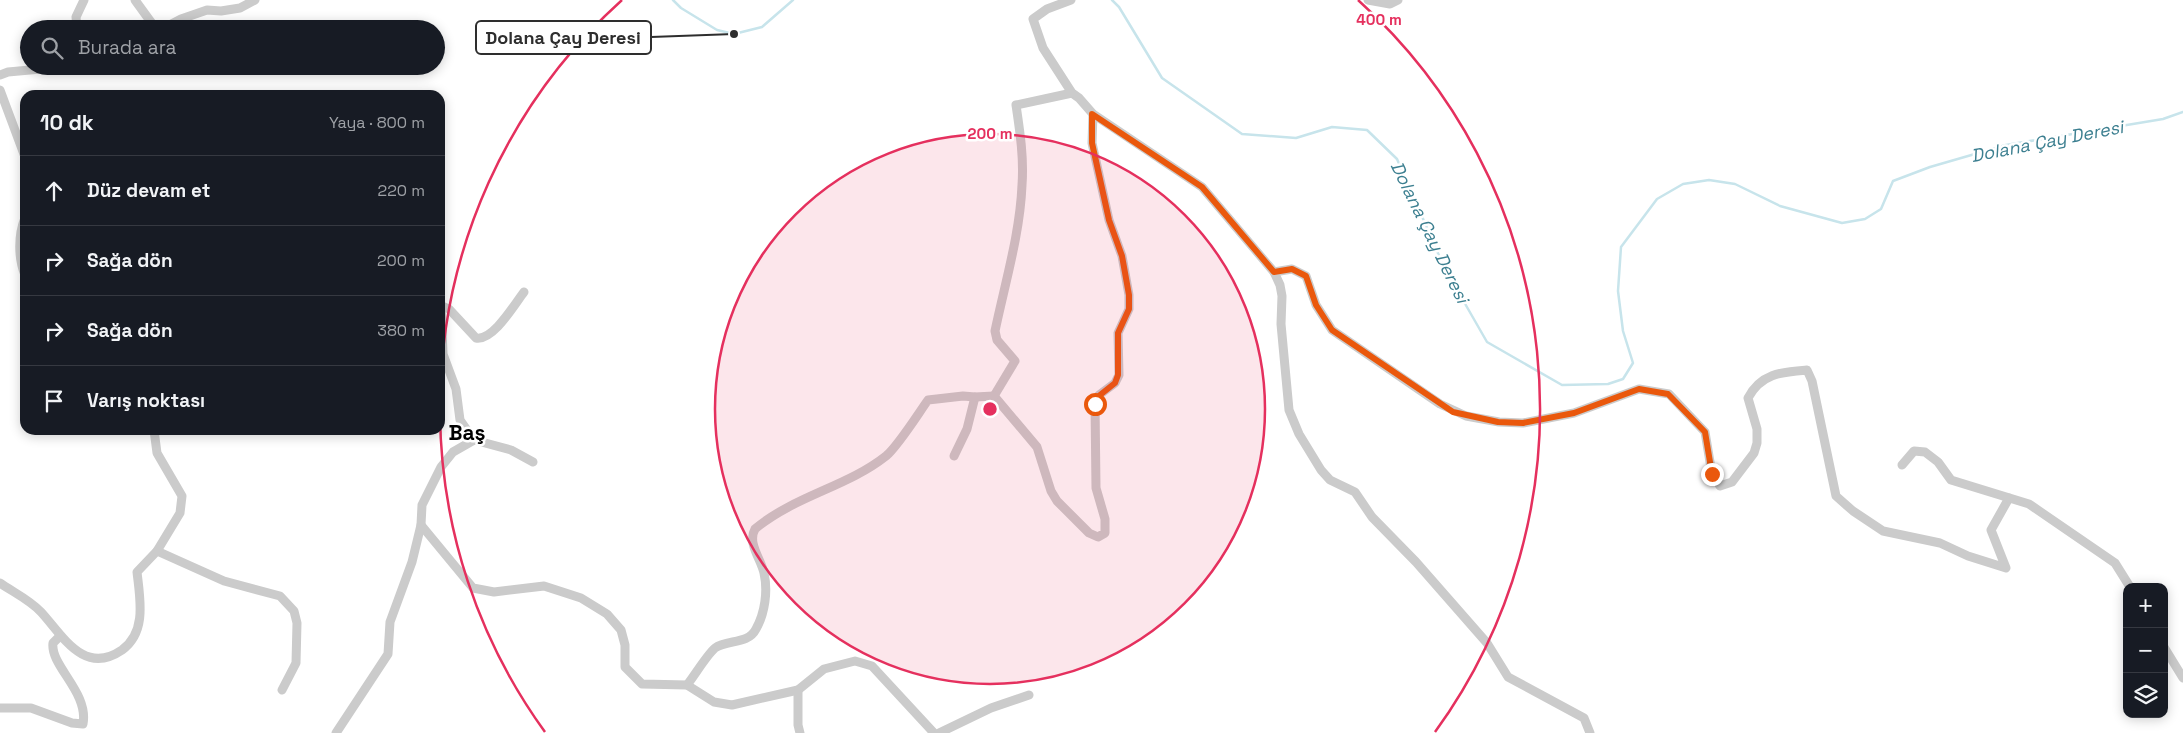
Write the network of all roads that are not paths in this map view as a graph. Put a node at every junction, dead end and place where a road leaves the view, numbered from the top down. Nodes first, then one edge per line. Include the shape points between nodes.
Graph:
1 (84, 0) edge
2 (136, 0) edge
3 (214, 0) edge
4 (255, 0) edge
5 (1071, 0) edge
6 (1368, 0) edge
7 (1398, 0) edge
8 (221, 11) junction
9 (76, 20) edge
10 (150, 20) edge
11 (179, 20) edge
12 (20, 71) edge
13 (0, 75) edge
14 (0, 90) edge
15 (1072, 93) junction
16 (1092, 114) junction
17 (20, 144) edge
18 (1274, 272) junction
19 (524, 292) dead end
20 (445, 308) edge
21 (445, 359) edge
22 (994, 396) junction
23 (975, 398) junction
24 (155, 435) edge
25 (474, 440) junction
26 (954, 456) dead end
27 (533, 462) dead end
28 (1902, 466) dead end
29 (2009, 498) junction
30 (421, 524) junction
31 (157, 552) junction
32 (0, 583) edge
33 (2128, 583) edge
34 (60, 636) junction
35 (2168, 653) edge
36 (2183, 678) edge
37 (687, 685) junction
38 (282, 690) dead end
39 (798, 690) junction
40 (1029, 695) dead end
41 (0, 708) edge
42 (336, 733) edge
43 (800, 733) edge
44 (934, 733) edge
45 (939, 733) edge
46 (1590, 733) edge

1 - 9 street
2 - 10 street
3 - 8 street
4 - 8 street via 240,8
5 - 15 street via 1046,9 1033,19 1043,48
6 - 7 street via 1390,4
8 - 11 street via 207,10
12 - 13 street
14 - 17 street
15 - 16 street
15 - 22 street via 1016,105 1022,149 1022,186 1014,245 995,331 997,340 1014,361
16 - 18 street via 1202,187
16 - 22 street via 1092,143 1129,295 1129,309 1118,333 1118,375 1115,383 1100,395 1095,404 1096,488 1105,519 1105,533 1098,537 1089,533 1057,501 1037,447
18 - 29 street via 1292,269 1306,276 1316,305 1332,330 1440,404 1466,416 1523,423 1574,413 1639,389 1668,394 1705,432 1712,474 1720,486 1732,482 1754,453 1757,429 1748,398 1754,386 1768,377 1806,370 1812,381 1836,496 1883,531 1940,543 2006,568 1991,530
18 - 46 street via 1282,296 1281,324 1289,410 1321,470 1330,480 1355,492 1372,517 1416,562 1486,644 1508,676 1584,718
19 - 20 street via 492,332 483,338 476,338
21 - 25 street via 456,389 460,420
22 - 23 street
23 - 26 street via 967,428
23 - 37 street via 962,396 928,400 888,455 856,476 811,495 755,529 753,544 764,570 766,587 756,630 747,638 716,648
24 - 31 street via 157,453 182,496 180,513
25 - 27 street via 511,450
25 - 30 street via 453,452 442,467 422,505
28 - 29 street via 1914,451 1925,452 1938,462 1951,480
29 - 33 street via 2029,504 2115,563
30 - 37 street via 473,588 494,592 544,586 581,598 607,614 621,630 625,667 642,684
30 - 42 street via 412,562 390,622 388,654
31 - 34 street via 137,572 141,611 137,631 128,646 112,657 99,660 84,656
31 - 38 street via 224,581 280,596 294,611 297,623 296,663
32 - 34 street via 40,610
34 - 41 street via 53,643 54,654 83,707 83,724 31,708
35 - 36 street
37 - 39 street via 714,702 732,705
39 - 43 street
39 - 44 street via 824,669 855,661 872,666
40 - 45 street via 991,708

